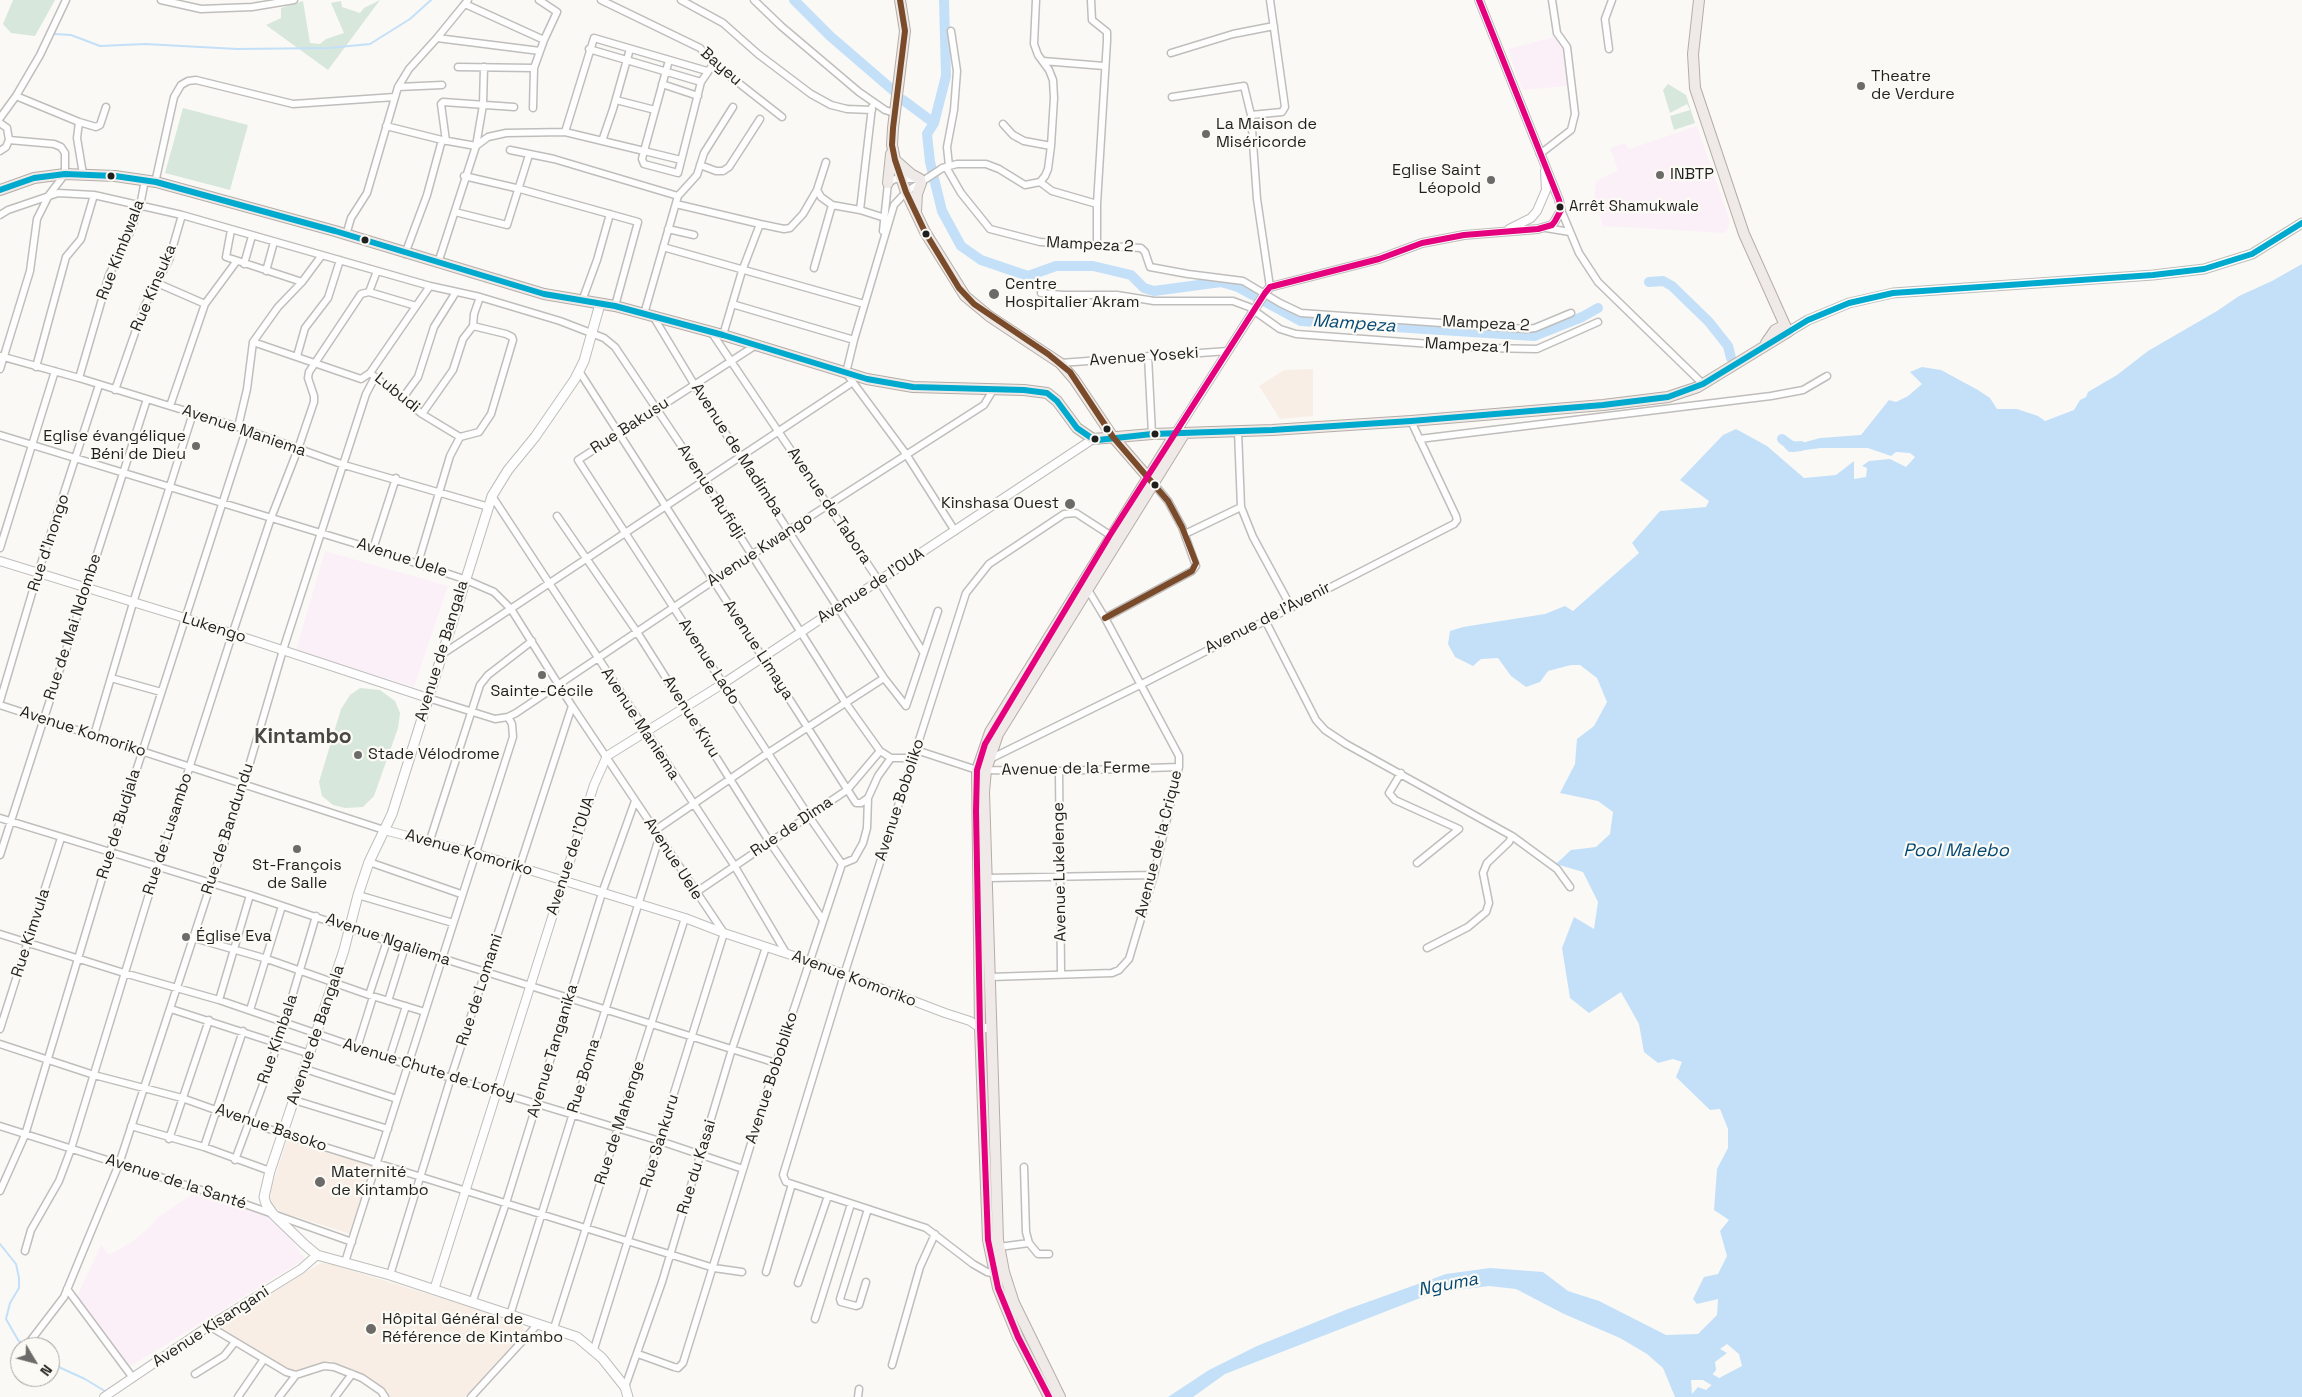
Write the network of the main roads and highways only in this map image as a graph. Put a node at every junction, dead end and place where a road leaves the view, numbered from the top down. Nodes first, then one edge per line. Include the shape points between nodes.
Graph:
1 (900, 0) edge
2 (1699, 0) edge
3 (892, 145) junction
4 (894, 160) junction
5 (888, 182) road end
6 (0, 190) edge
7 (916, 214) junction
8 (2302, 223) edge
9 (600, 304) junction
10 (1778, 311) junction
11 (1787, 328) junction
12 (1775, 330) junction
13 (1758, 350) junction
14 (1179, 434) junction
15 (1113, 437) junction
16 (1150, 480) junction
17 (1084, 586) junction
18 (983, 766) junction
19 (986, 1028) junction
20 (999, 1273) junction
21 (628, 1397) edge
22 (1048, 1397) edge
23 (1060, 1397) edge

1 - 3 main road via 905,31 904,54
2 - 10 main road via 1693,54 1695,88 1744,234
3 - 4 main road
3 - 5 main road
4 - 7 main road
4 - 7 main road via 923,180 917,194
6 - 9 main road via 34,178 65,174 152,182 544,294
7 - 15 main road via 966,296 989,316 1060,363
8 - 11 main road via 2252,254 2204,269 1893,293 1850,303
9 - 15 main road via 757,344 846,373 897,385 1024,390 1052,396 1077,428 1093,439
9 - 21 main road, Avenue de Bangala via 579,371 492,496 392,814 369,862 358,895 334,983 264,1197 273,1214 305,1246 318,1254 577,1337 594,1349 625,1387
10 - 11 main road
10 - 12 main road
11 - 12 main road
11 - 13 main road
12 - 13 main road via 1769,341
13 - 14 main road via 1703,384 1668,397 1649,400 1411,421
14 - 15 main road
14 - 16 main road
15 - 16 main road
16 - 17 main road
16 - 17 main road via 1110,535
17 - 18 main road via 990,732
18 - 19 main road
18 - 19 main road via 990,978
19 - 20 main road
19 - 20 main road via 988,1240
20 - 22 main road via 1018,1337
20 - 23 main road

